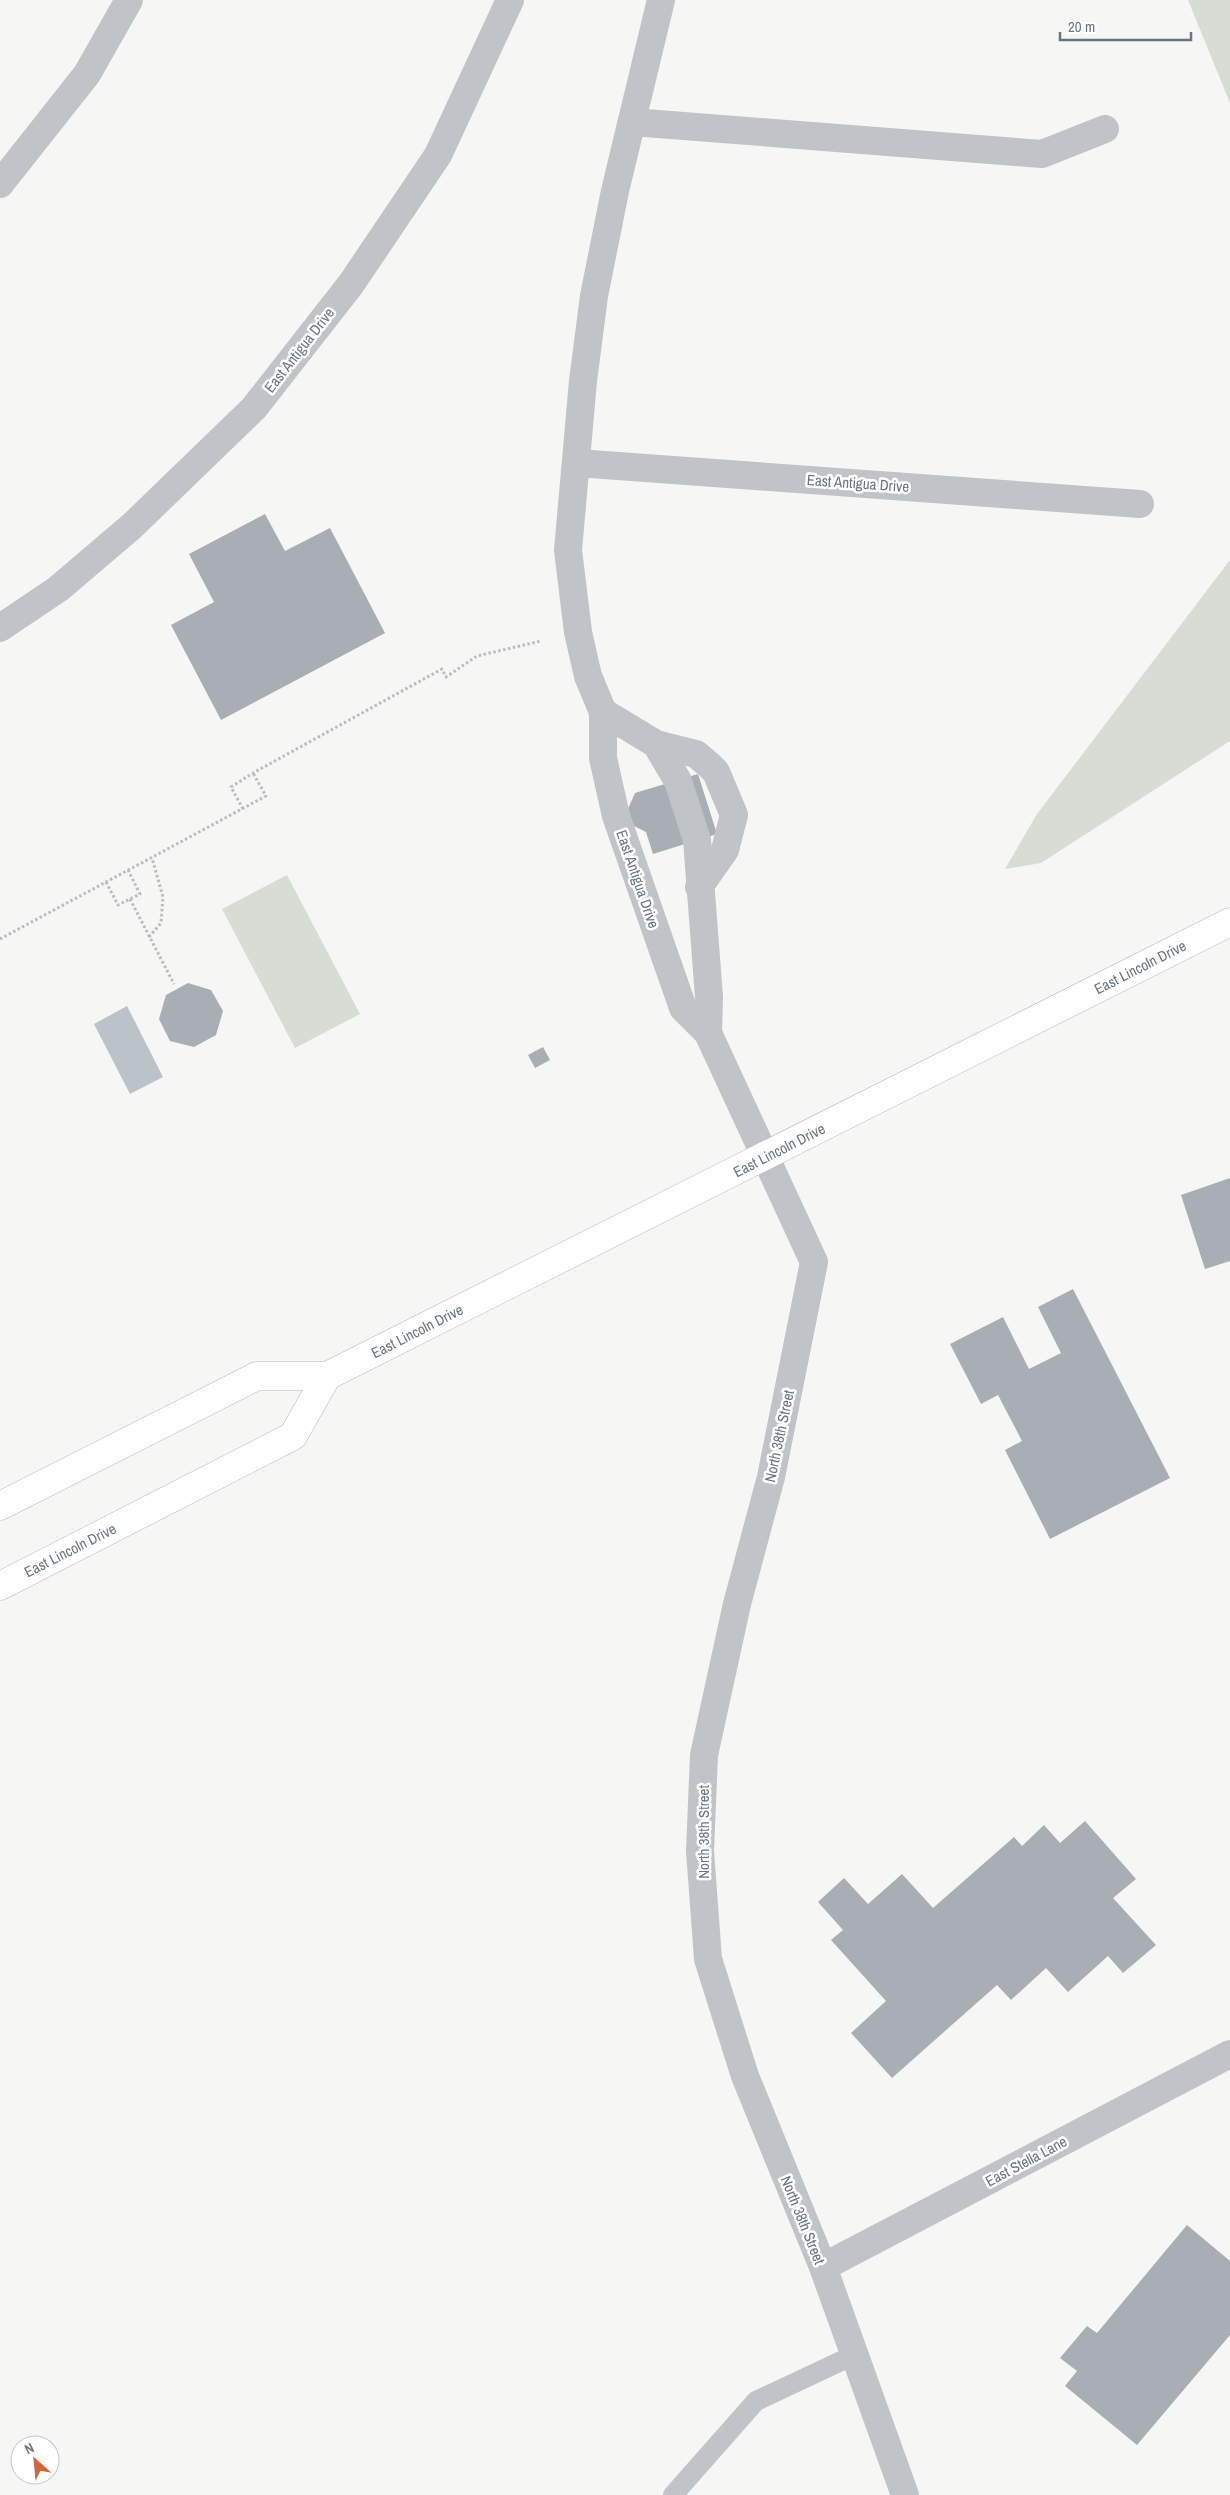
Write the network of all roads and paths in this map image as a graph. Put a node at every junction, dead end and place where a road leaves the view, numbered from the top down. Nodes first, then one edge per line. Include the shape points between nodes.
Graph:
1 (129, 0) edge
2 (510, 0) edge
3 (662, 0) edge
4 (632, 122) junction
5 (1105, 130) dead end
6 (0, 184) edge
7 (577, 463) junction
8 (1140, 504) dead end
9 (0, 628) edge
10 (529, 644) dead end
11 (603, 712) junction
12 (656, 744) junction
13 (253, 773) junction
14 (243, 809) junction
15 (152, 858) junction
16 (128, 870) junction
17 (106, 882) junction
18 (700, 887) junction
19 (130, 899) junction
20 (1230, 922) edge
21 (149, 937) junction
22 (0, 939) edge
23 (174, 984) dead end
24 (713, 1044) junction
25 (765, 1157) junction
26 (327, 1376) junction
27 (0, 1506) edge
28 (0, 1586) edge
29 (1230, 2054) edge
30 (823, 2267) junction
31 (854, 2355) junction
32 (673, 2495) edge
33 (905, 2495) edge

1 - 6 street via 87,74
2 - 9 street, East Antigua Drive via 438,155 351,284 254,408 132,526 58,589
3 - 4 street, East Antigua Drive
4 - 5 street via 1042,154
4 - 7 street, East Antigua Drive via 594,296
7 - 8 street, East Antigua Drive
7 - 11 street, East Antigua Drive via 568,550 578,632 588,676
10 - 13 path via 477,656 446,677 442,669
11 - 12 street, East Antigua Drive
11 - 24 street, East Antigua Drive via 603,758 616,816 683,1008
12 - 18 street, East Antigua Drive via 678,781 697,840
12 - 18 street, East Antigua Drive via 696,754 709,765 716,772 734,815 725,850
13 - 14 path via 231,787
13 - 14 path via 266,796
14 - 15 path
15 - 16 path
15 - 21 path via 163,897 161,923
16 - 17 path
16 - 19 path via 140,894
17 - 19 path via 118,905
17 - 22 path
18 - 24 street, East Antigua Drive
19 - 21 path
20 - 25 main road, East Lincoln Drive
21 - 23 path
24 - 25 street, East Antigua Drive
25 - 26 main road, East Lincoln Drive
25 - 30 street, North 38th Street via 814,1262 771,1477 737,1604 704,1755 700,1851 708,1959 745,2076
26 - 27 main road, East Lincoln Drive via 257,1376
26 - 28 main road, East Lincoln Drive via 293,1436
29 - 30 street, East Stella Lane
30 - 31 street, North 38th Street
31 - 32 lane via 756,2401
31 - 33 street, North 38th Street

